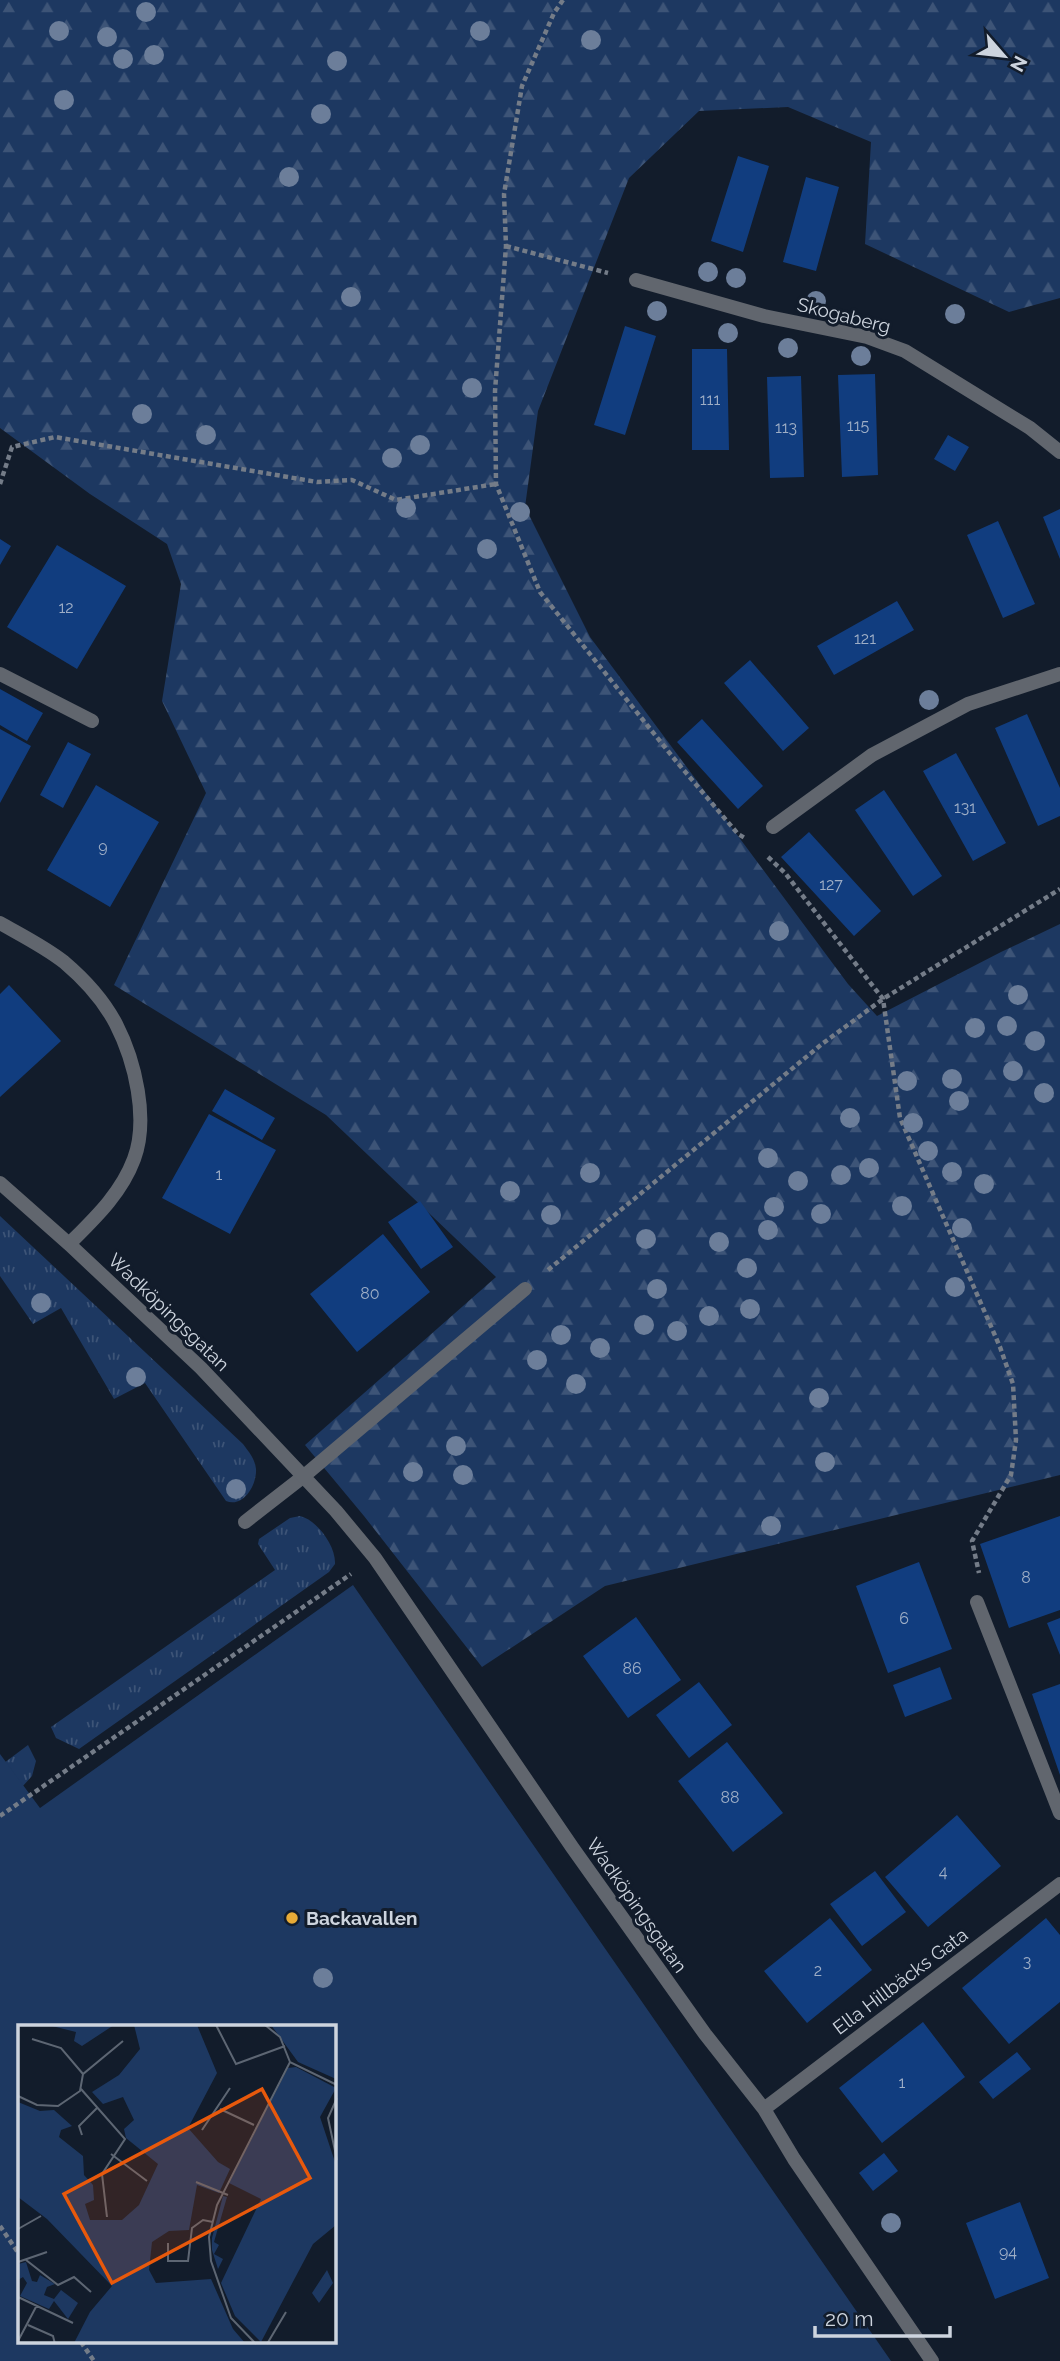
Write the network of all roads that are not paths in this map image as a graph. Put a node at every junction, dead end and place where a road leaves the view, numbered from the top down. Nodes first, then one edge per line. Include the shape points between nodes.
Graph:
1 (636, 280) road end
2 (1060, 452) edge
3 (0, 674) edge
4 (1060, 674) edge
5 (92, 721) dead end
6 (774, 827) dead end
7 (0, 923) edge
8 (0, 1183) edge
9 (69, 1244) junction
10 (525, 1289) road end
11 (304, 1476) junction
12 (245, 1522) dead end
13 (977, 1602) road end
14 (1060, 1813) edge
15 (1060, 1884) edge
16 (764, 2109) junction
17 (932, 2361) edge

1 - 2 street, Skogaberg via 764,316 867,337 905,351 1030,428
3 - 5 street
4 - 6 street via 944,716 872,755
7 - 9 street via 64,962 96,993 116,1024 140,1099 134,1158 104,1209
8 - 9 street, Wadköpingsgatan
9 - 11 street, Wadköpingsgatan via 201,1368
10 - 11 street
11 - 12 street
11 - 16 street, Wadköpingsgatan via 375,1558 603,1891
13 - 14 street
15 - 16 street, Ella Hillbäcks Gata
16 - 17 street, Wadköpingsgatan

